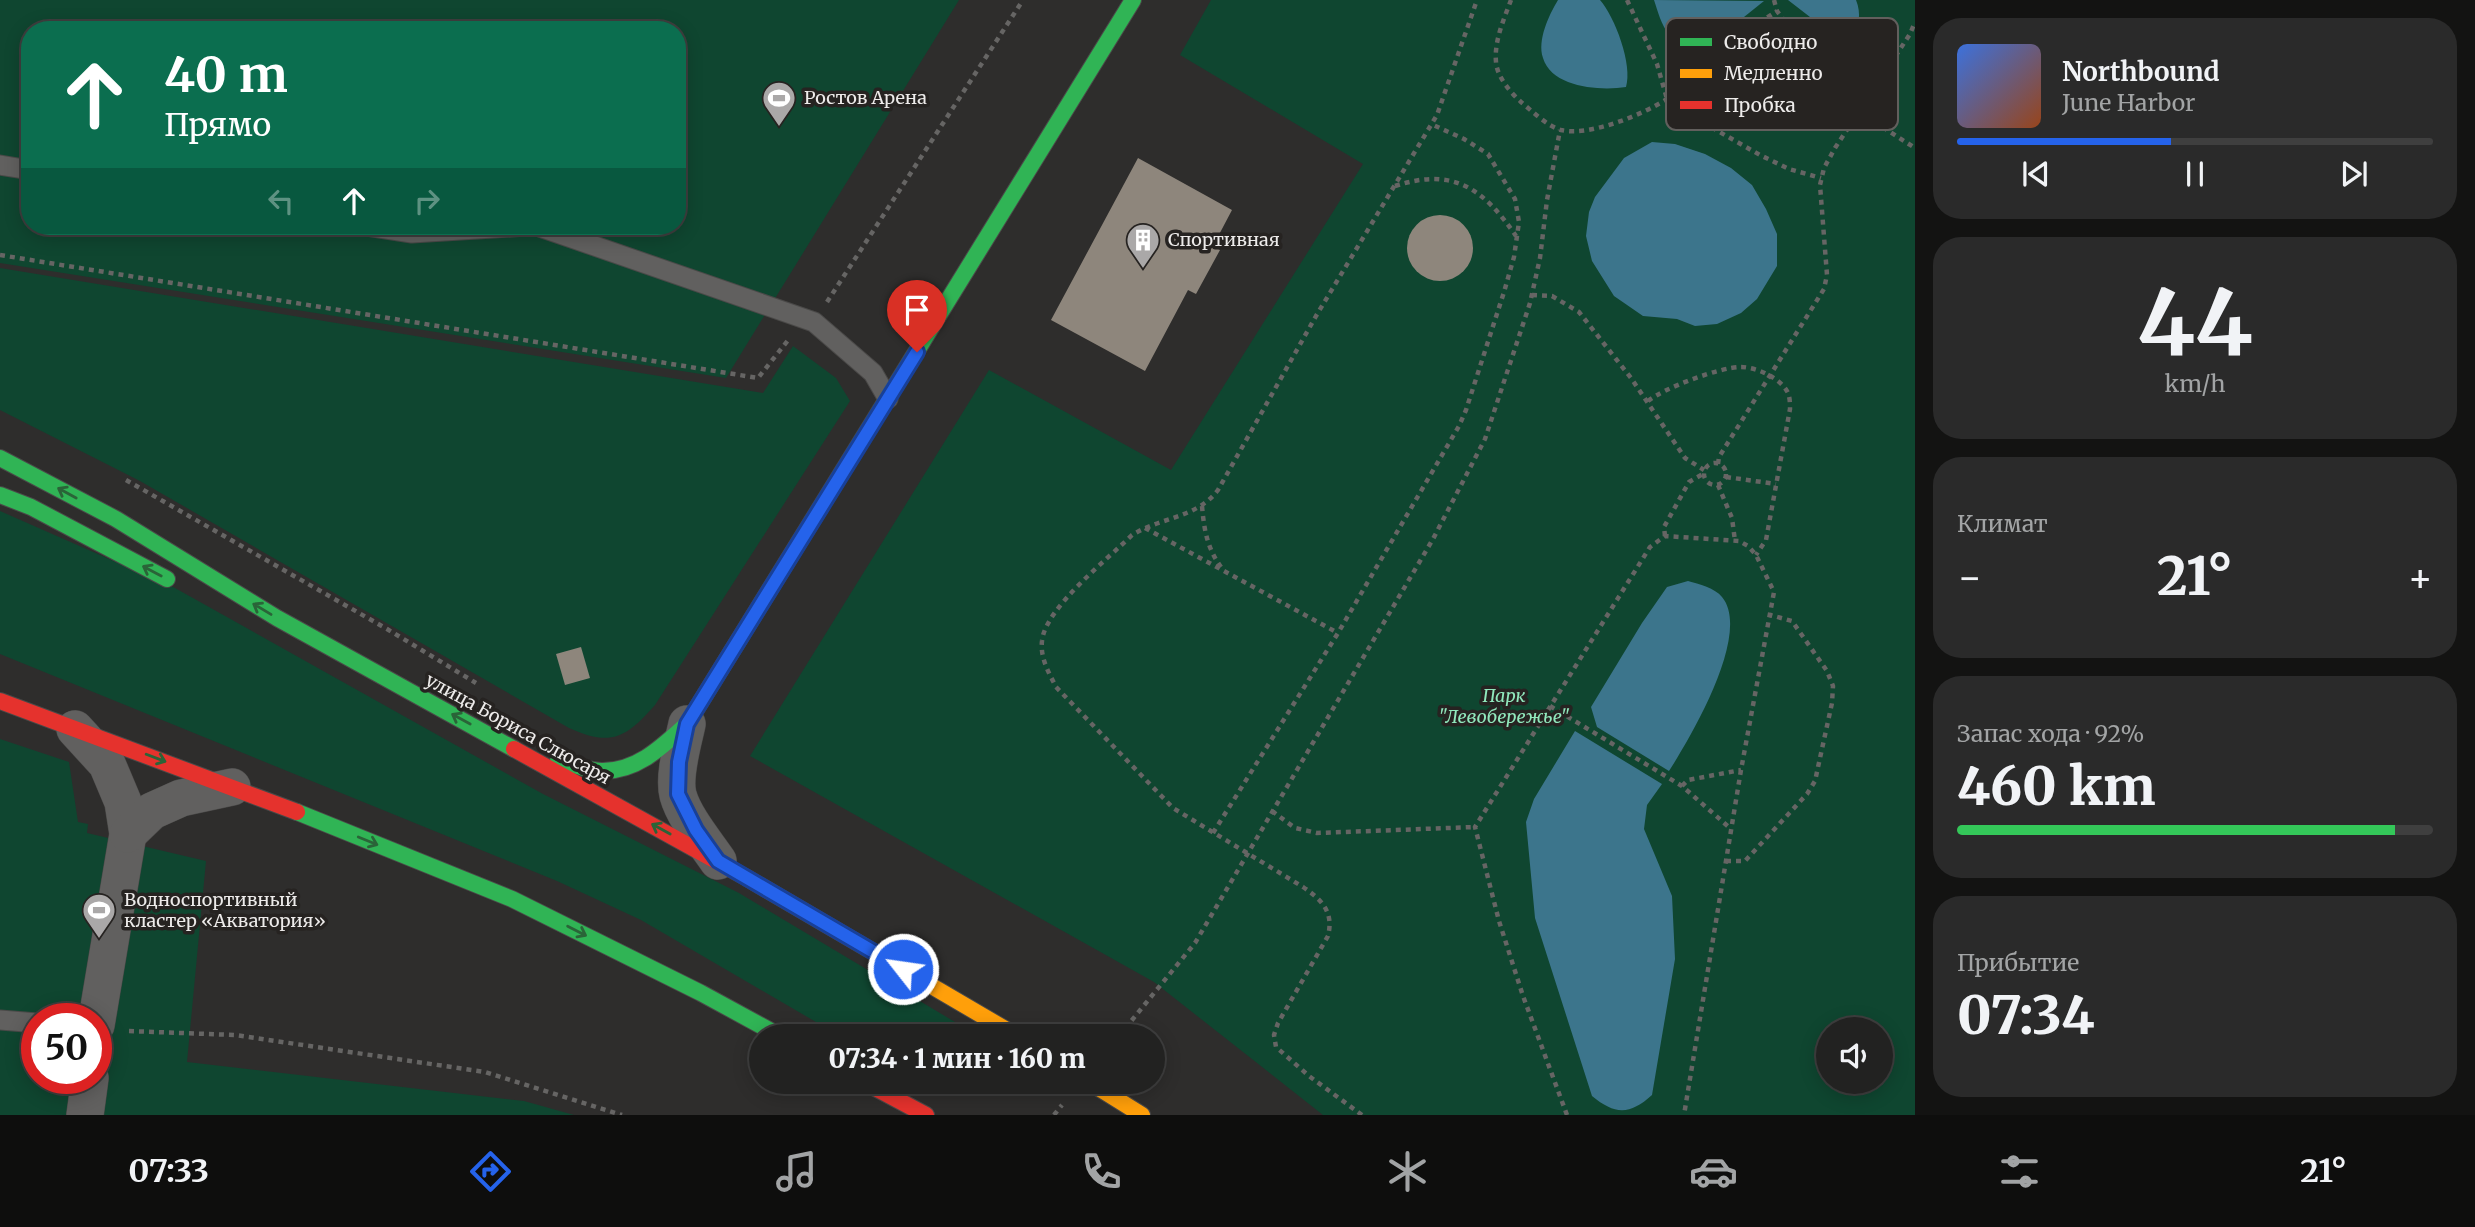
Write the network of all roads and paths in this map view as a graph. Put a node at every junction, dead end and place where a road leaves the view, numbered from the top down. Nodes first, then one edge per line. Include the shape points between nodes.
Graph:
1 (1023, 0) edge
2 (1133, 0) edge
3 (1478, 0) edge
4 (1511, 0) edge
5 (1628, 0) edge
6 (1773, 0) edge
7 (1777, 11) junction
8 (1766, 18) edge
9 (1782, 18) edge
10 (1915, 22) edge
11 (1898, 52) edge
12 (1666, 96) edge
13 (1666, 100) edge
14 (1431, 124) junction
15 (1560, 130) junction
16 (1716, 130) edge
17 (1847, 130) edge
18 (1887, 130) edge
19 (1915, 148) edge
20 (0, 165) edge
21 (21, 168) edge
22 (1821, 178) junction
23 (1394, 186) junction
24 (563, 235) edge
25 (1517, 236) junction
26 (0, 255) edge
27 (1532, 295) junction
28 (814, 322) junction
29 (1770, 376) junction
30 (888, 399) junction
31 (1648, 401) junction
32 (0, 458) edge
33 (1718, 464) junction
34 (1704, 472) junction
35 (1726, 477) junction
36 (123, 479) dead end
37 (1776, 484) junction
38 (1718, 485) junction
39 (0, 495) edge
40 (1202, 506) junction
41 (1144, 527) junction
42 (1665, 536) junction
43 (1735, 541) junction
44 (1756, 555) junction
45 (1224, 571) junction
46 (216, 582) junction
47 (1770, 615) junction
48 (1338, 633) junction
49 (481, 686) dead end
50 (0, 701) edge
51 (1550, 706) junction
52 (687, 724) junction
53 (75, 729) junction
54 (506, 744) junction
55 (1741, 770) junction
56 (232, 786) junction
57 (1682, 786) junction
58 (1272, 811) junction
59 (1475, 827) junction
60 (1731, 830) junction
61 (1213, 833) junction
62 (128, 834) junction
63 (1246, 854) junction
64 (718, 861) junction
65 (1726, 861) junction
66 (112, 1006) edge
67 (0, 1020) edge
68 (21, 1022) edge
69 (758, 1024) edge
70 (997, 1024) edge
71 (1129, 1024) edge
72 (112, 1028) edge
73 (88, 1094) edge
74 (887, 1094) edge
75 (1108, 1094) edge
76 (85, 1115) edge
77 (622, 1115) edge
78 (926, 1115) edge
79 (1142, 1115) edge
80 (1362, 1115) edge
81 (1567, 1115) edge
82 (1684, 1115) edge

1 - 28 path
2 - 30 main road
3 - 14 path
4 - 15 path via 1496,50 1496,66 1518,99
5 - 12 path
6 - 7 path
7 - 8 path
7 - 9 path
10 - 11 path
13 - 15 path via 1588,130
14 - 23 path
14 - 25 path via 1488,154 1515,199
15 - 27 path
16 - 22 path via 1789,169
17 - 22 path
18 - 19 path
20 - 21 lane
22 - 29 path via 1824,289
23 - 25 path via 1434,177 1473,190 1501,213
23 - 40 path via 1218,489
24 - 28 lane
25 - 48 path via 1466,410
26 - 28 path via 758,378 786,342
27 - 31 path via 1552,296 1579,312
27 - 58 path via 1473,463
28 - 30 lane via 873,373
29 - 31 path via 1737,367 1671,386
29 - 33 path
29 - 37 path via 1785,388 1790,409
30 - 52 main road
31 - 34 path via 1685,458
46 -> 32 main road, улица Бориса Слюсаря via 116,519
33 - 34 path via 1710,464
33 - 35 path
34 - 38 path via 1706,482
34 - 42 path via 1689,482 1664,527
35 - 37 path
35 - 38 path
36 - 49 path
37 - 44 path via 1766,540
38 - 43 path via 1732,518
46 -> 39 main road via 186,587
40 - 41 path
40 - 45 path via 1211,553
41 - 45 path
41 - 61 path via 1055,611 1044,631 1042,651 1056,687 1173,808
42 - 43 path
42 - 51 path via 1650,547
43 - 44 path
44 - 47 path via 1774,592
45 - 48 path
54 -> 46 main road, улица Бориса Слюсаря
47 - 55 path
47 - 65 path via 1792,621 1827,671 1833,686 1832,703 1815,781 1807,794 1745,861
48 - 61 path
50 - 53 main road
51 - 57 path
51 - 59 path
52 - 54 main road via 634,766 603,771 521,752
52 - 64 street via 678,794
53 -> 56 main road via 115,735
53 - 62 street via 107,764 123,802
64 -> 54 main road, улица Бориса Слюсаря
55 - 57 path via 1688,780
55 - 60 path
56 - 62 street via 181,798 152,811
56 -> 69 main road via 512,899
57 - 60 path
58 - 59 path via 1295,828 1317,833
58 - 63 path
59 - 81 path via 1499,921
60 - 65 path
61 - 63 path
62 - 66 street
63 - 71 path via 1195,943
63 - 80 path via 1312,894 1329,913 1328,936 1274,1035 1276,1047
64 - 70 main road, улица Бориса Слюсаря
65 - 82 path
67 - 68 lane
72 - 77 path via 235,1035 485,1072
73 - 76 street
74 - 78 main road
75 - 79 main road

